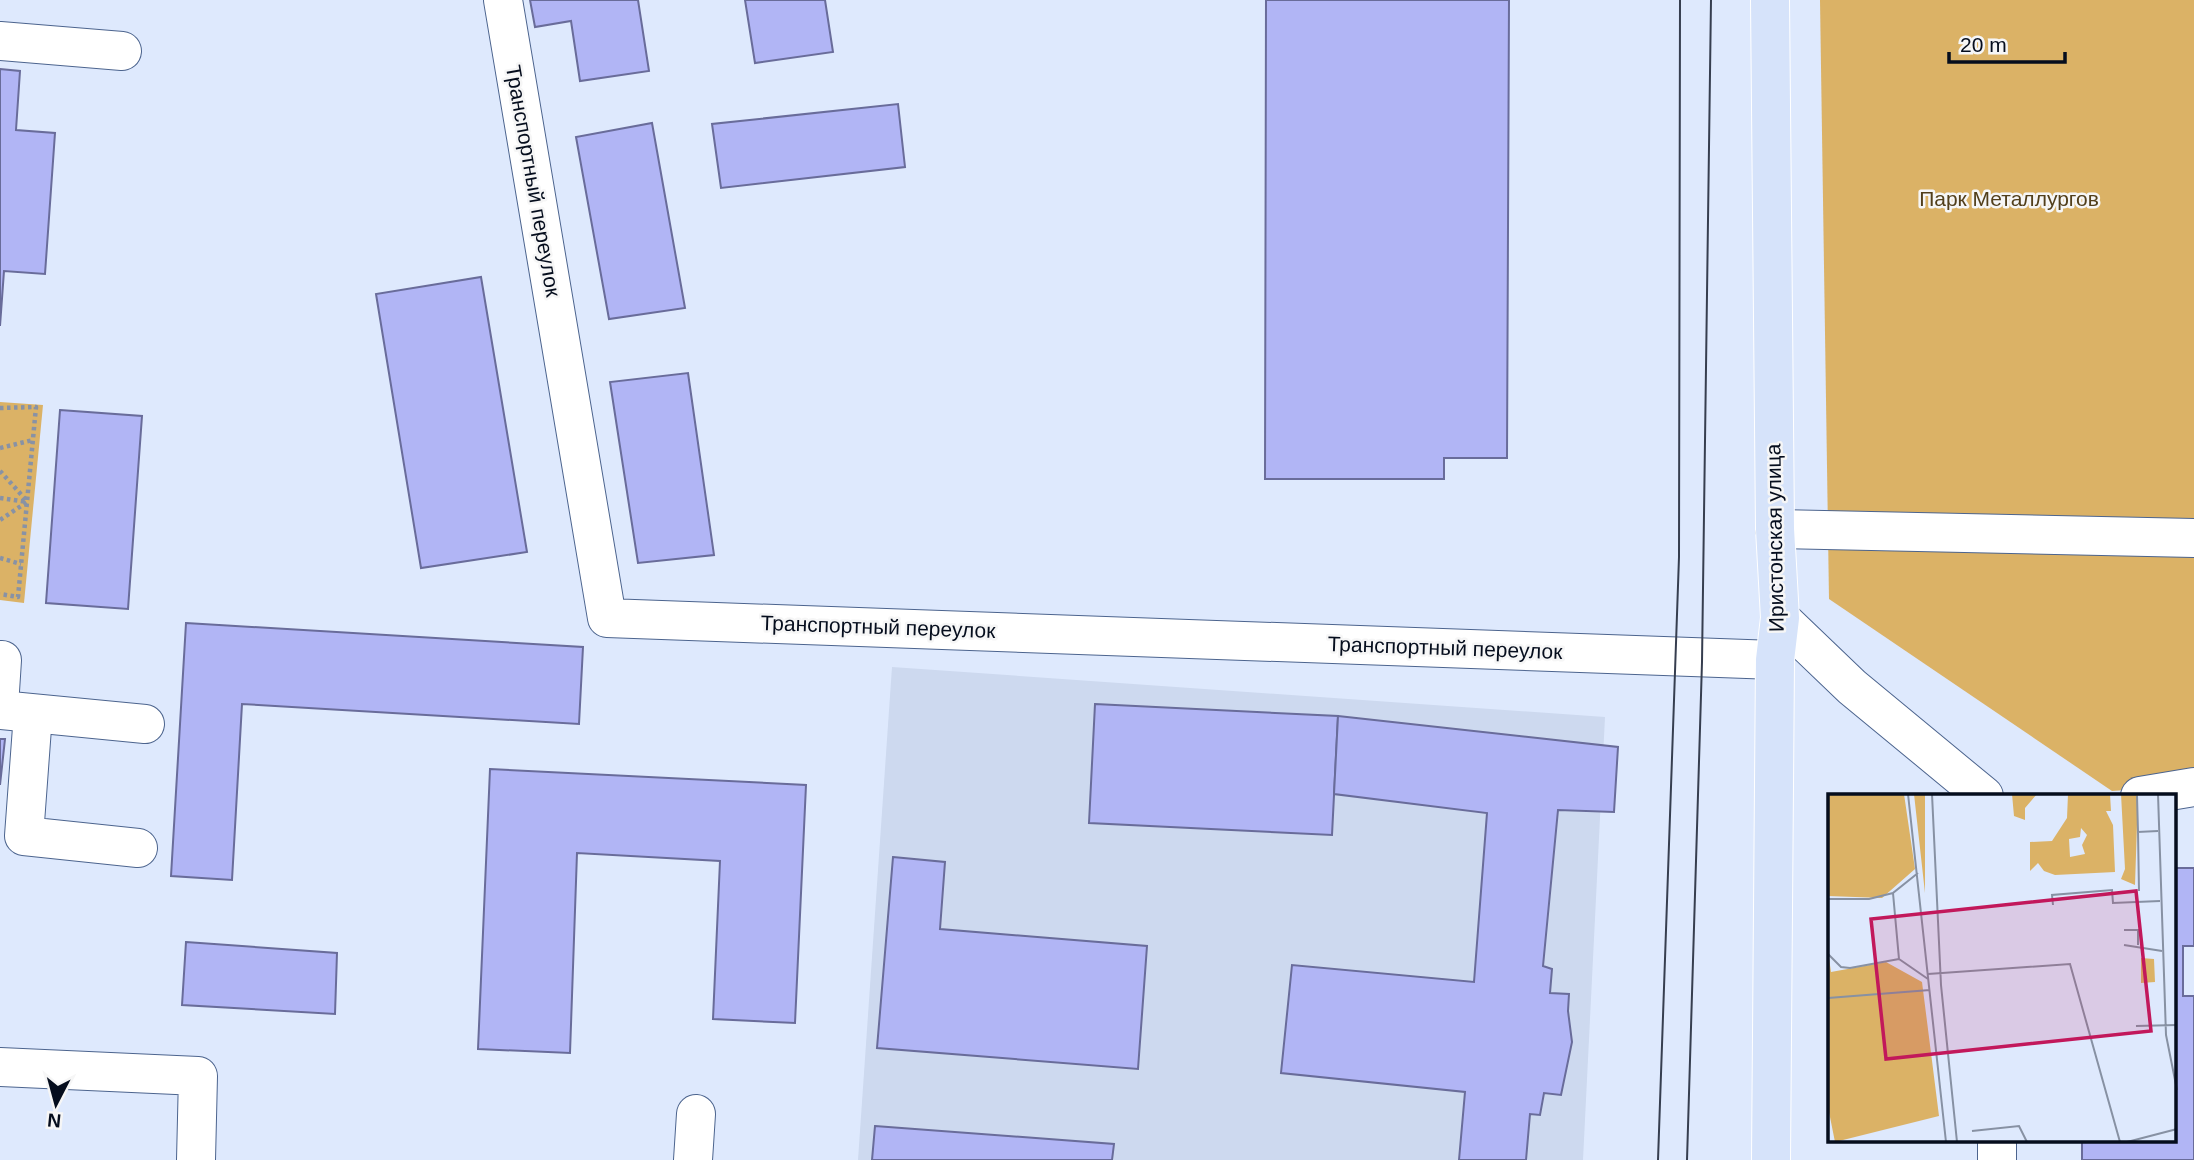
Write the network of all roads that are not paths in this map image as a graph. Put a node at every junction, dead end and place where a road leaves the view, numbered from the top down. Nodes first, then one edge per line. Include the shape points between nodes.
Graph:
1 (503, 0) edge
2 (1770, 0) edge
3 (0, 41) edge
4 (122, 51) dead end
5 (1775, 529) junction
6 (2194, 538) edge
7 (1780, 618) junction
8 (0, 660) edge
9 (1775, 660) junction
10 (0, 691) edge
11 (16, 712) edge
12 (145, 724) dead end
13 (2194, 787) edge
14 (1982, 794) edge
15 (2152, 794) edge
16 (138, 848) dead end
17 (0, 1066) edge
18 (696, 1114) dead end
19 (1997, 1142) edge
20 (196, 1160) edge
21 (693, 1160) edge
22 (1772, 1160) edge
23 (1997, 1160) edge

1 - 9 street, Транспортный переулок via 607,618
2 - 5 main road, Иристонская улица
3 - 4 street
5 - 6 street
5 - 7 main road, Иристонская улица
7 - 9 main road, Иристонская улица
7 - 14 street via 1852,687
8 - 10 street
9 - 22 main road, Иристонская улица
11 - 12 street
11 - 16 street via 24,836
13 - 15 street
17 - 20 street via 198,1076
18 - 21 street
19 - 23 street

